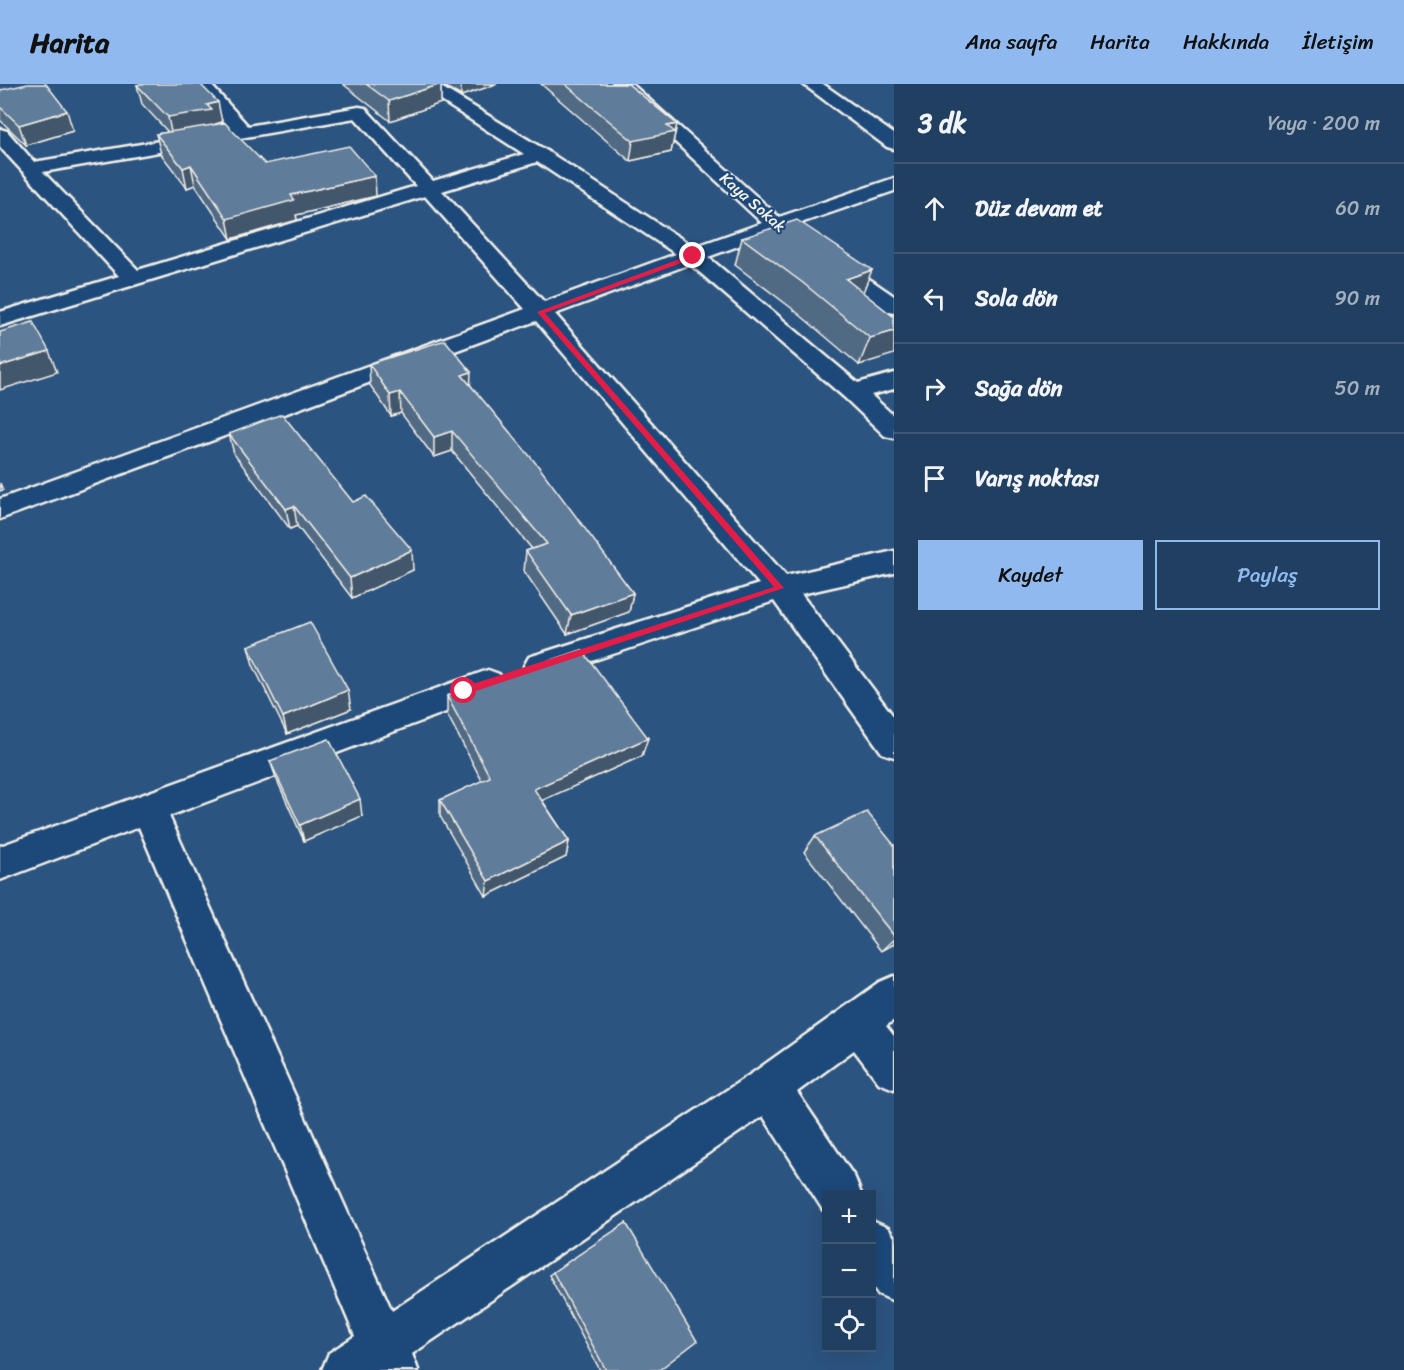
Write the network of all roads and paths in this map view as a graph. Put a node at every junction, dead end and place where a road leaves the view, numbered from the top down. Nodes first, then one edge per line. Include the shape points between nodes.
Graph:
1 (201, 84) edge
2 (622, 84) edge
3 (812, 84) edge
4 (434, 85) edge
5 (243, 131) junction
6 (0, 135) edge
7 (894, 143) edge
8 (540, 155) junction
9 (15, 160) edge
10 (894, 184) edge
11 (429, 191) junction
12 (776, 225) junction
13 (693, 256) junction
14 (134, 278) junction
15 (894, 306) edge
16 (541, 312) junction
17 (0, 319) edge
18 (894, 381) edge
19 (853, 392) junction
20 (894, 430) edge
21 (0, 509) edge
22 (894, 562) edge
23 (780, 588) junction
24 (894, 743) edge
25 (148, 808) junction
26 (0, 863) edge
27 (894, 996) edge
28 (858, 1023) junction
29 (894, 1068) edge
30 (769, 1088) junction
31 (836, 1190) edge
32 (876, 1250) edge
33 (894, 1278) edge
34 (388, 1358) edge
35 (346, 1370) edge

1 - 5 street
2 - 12 street, Kaya Sokak
3 - 7 street
4 - 8 street
5 - 9 street
5 - 11 street via 359,112
6 - 9 street
8 - 11 street
8 - 13 street
9 - 14 street
10 - 12 street
11 - 14 street
11 - 16 street
12 - 13 street
12 - 15 street, Kaya Sokak
13 - 16 street
13 - 19 street
14 - 17 street
16 - 21 street
16 - 23 street
18 - 19 street
19 - 20 street
22 - 23 street
23 - 24 street
23 - 25 street via 464,691
25 - 26 street
25 - 34 street
27 - 28 street
28 - 29 street
28 - 30 street
30 - 31 street
30 - 34 street
32 - 33 street
34 - 35 street

